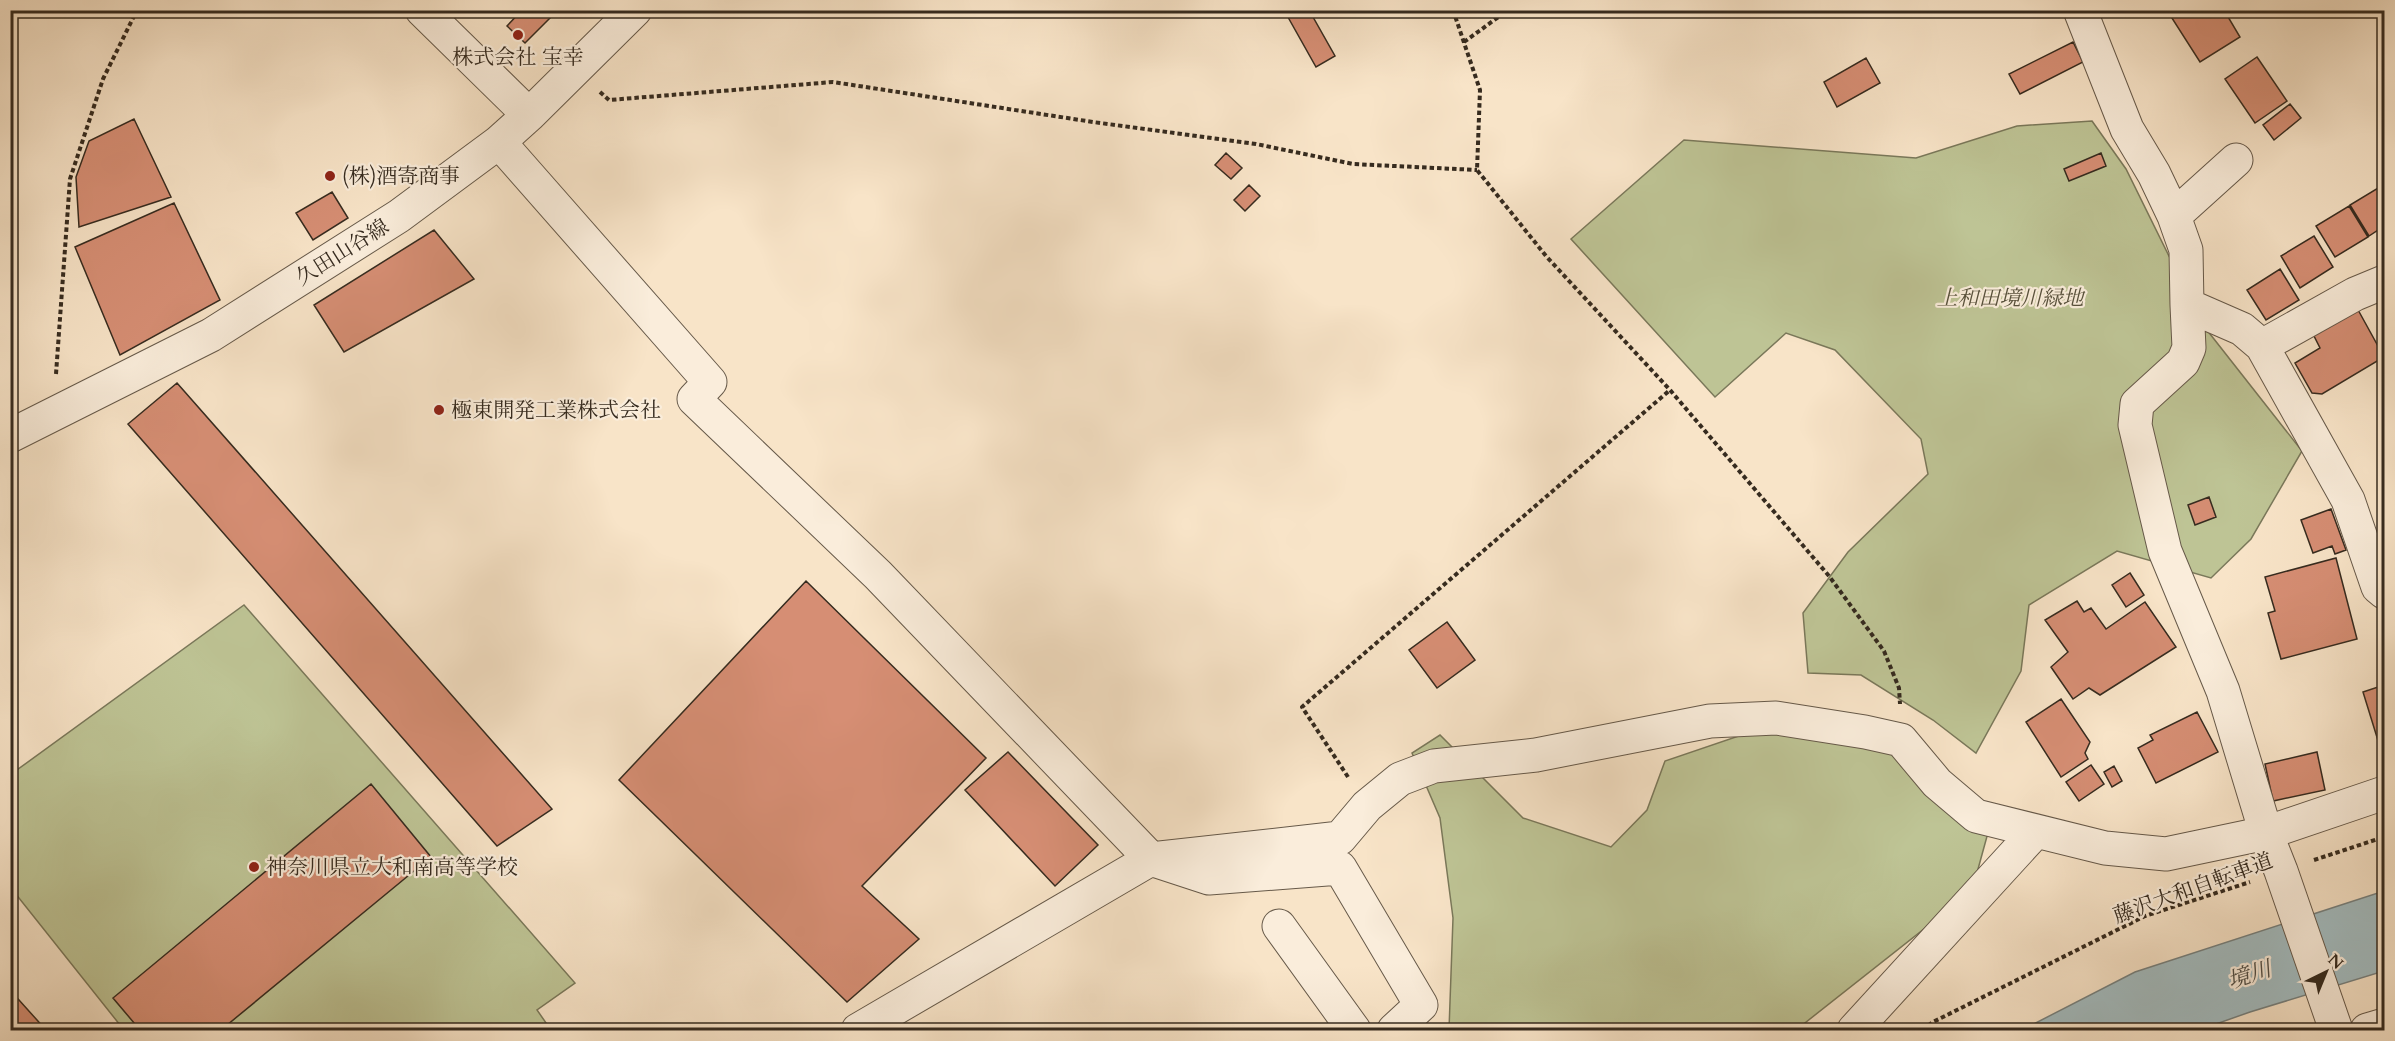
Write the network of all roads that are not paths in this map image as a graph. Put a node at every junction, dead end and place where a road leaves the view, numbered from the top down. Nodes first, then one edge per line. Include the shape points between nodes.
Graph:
1 (422, 10) edge
2 (635, 10) edge
3 (2080, 10) edge
4 (529, 115) junction
5 (499, 141) junction
6 (2236, 160) dead end
7 (2174, 216) junction
8 (2385, 282) edge
9 (2187, 305) junction
10 (2262, 346) junction
11 (10, 436) edge
12 (2385, 592) edge
13 (2385, 793) edge
14 (2036, 831) junction
15 (2266, 833) junction
16 (1151, 859) junction
17 (1280, 926) dead end
18 (2385, 1024) edge
19 (2335, 1029) edge
20 (858, 1030) edge
21 (1354, 1030) edge
22 (1394, 1030) edge
23 (1854, 1030) edge
24 (2367, 1030) edge

1 - 4 street
2 - 4 street, 久田山谷線
3 - 7 street via 2127,129
4 - 5 street, 久田山谷線
5 - 11 street, 久田山谷線 via 399,216 211,335
5 - 16 street via 710,382 694,399 878,575
6 - 7 street
7 - 9 street via 2186,250
8 - 10 street via 2355,294
9 - 10 street via 2242,329
9 - 15 street via 2189,348 2183,362 2137,404 2134,425 2165,550 2223,691
10 - 12 street via 2348,500 2378,587
13 - 15 street
14 - 15 street via 2105,848 2166,854
14 - 16 street via 1976,816 1937,783 1900,741 1776,718 1710,721 1536,755 1434,766 1400,779 1367,806 1340,838
14 - 23 street
15 - 19 street
16 - 20 street
16 - 22 street via 1209,878 1340,868 1421,1005
17 - 21 street
18 - 24 street

